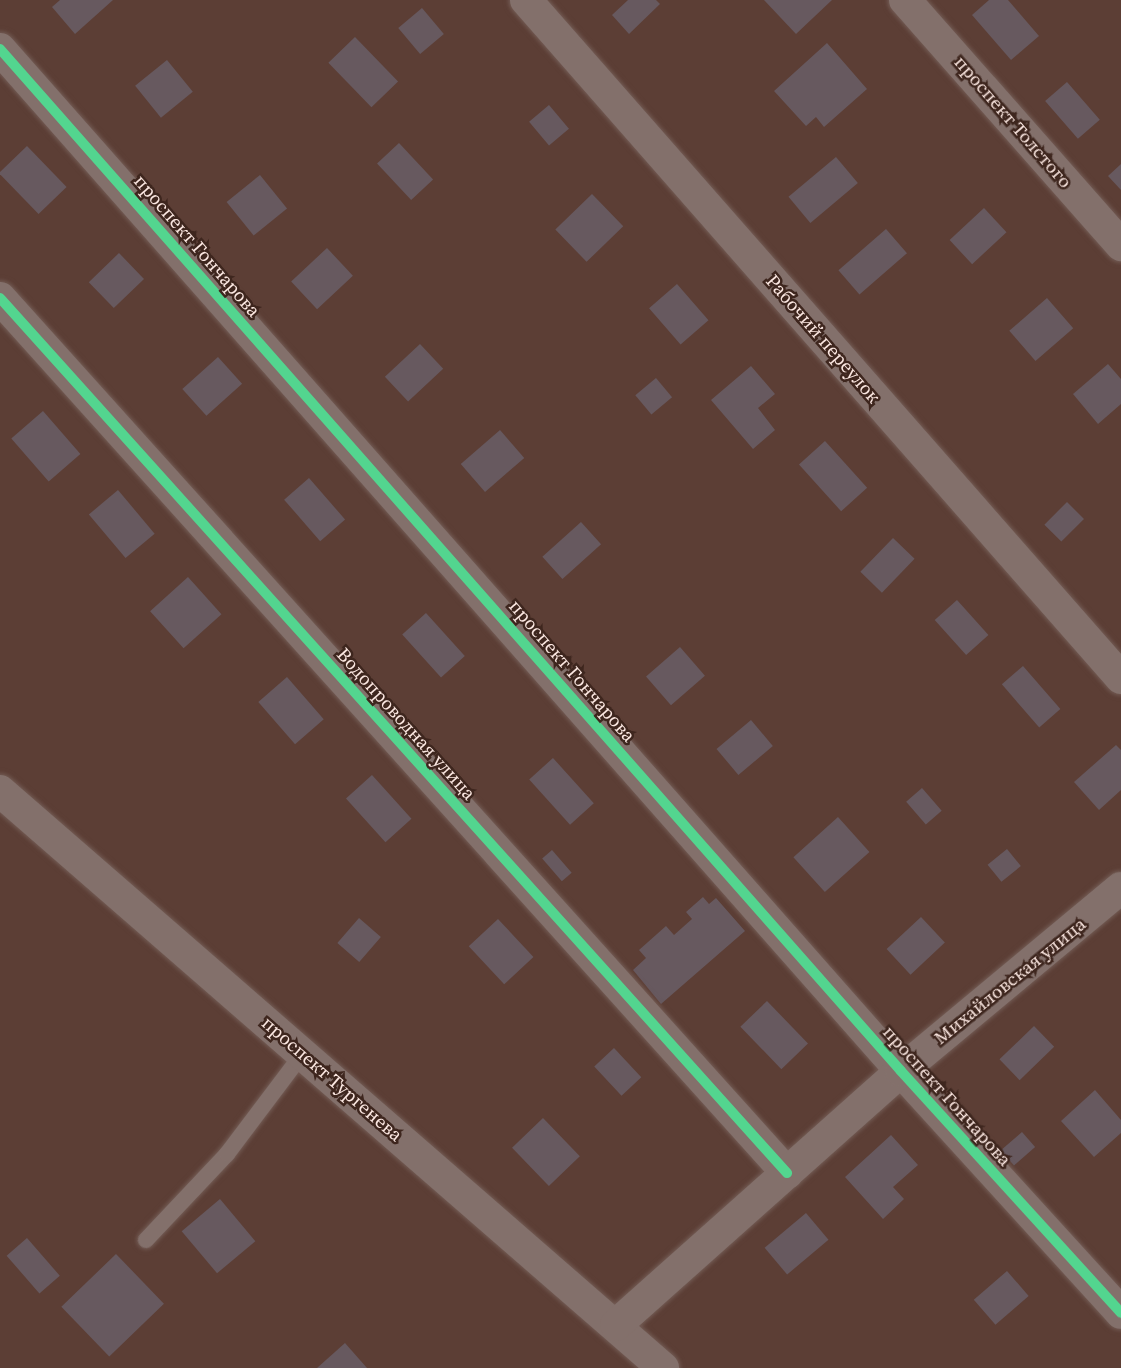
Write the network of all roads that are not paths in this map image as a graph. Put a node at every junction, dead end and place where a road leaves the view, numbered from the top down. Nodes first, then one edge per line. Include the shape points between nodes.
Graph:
1 (526, 0) edge
2 (905, 0) edge
3 (0, 49) edge
4 (1121, 244) edge
5 (0, 298) edge
6 (1121, 678) edge
7 (0, 791) edge
8 (1115, 905) edge
9 (303, 1053) junction
10 (901, 1071) junction
11 (787, 1173) junction
12 (146, 1240) dead end
13 (1121, 1313) edge
14 (616, 1325) junction
15 (663, 1368) edge

1 - 6 street, Рабочий переулок
2 - 4 street, проспект Толстого
3 - 10 street, проспект Гончарова
5 - 11 street, Водопроводная улица
7 - 9 street, проспект Тургенева
8 - 10 street, Михайловская улица
9 - 12 lane via 227,1154
9 - 14 street, проспект Тургенева
10 - 11 street, Михайловская улица
10 - 13 street, проспект Гончарова
11 - 14 street, Михайловская улица
14 - 15 street, проспект Тургенева

